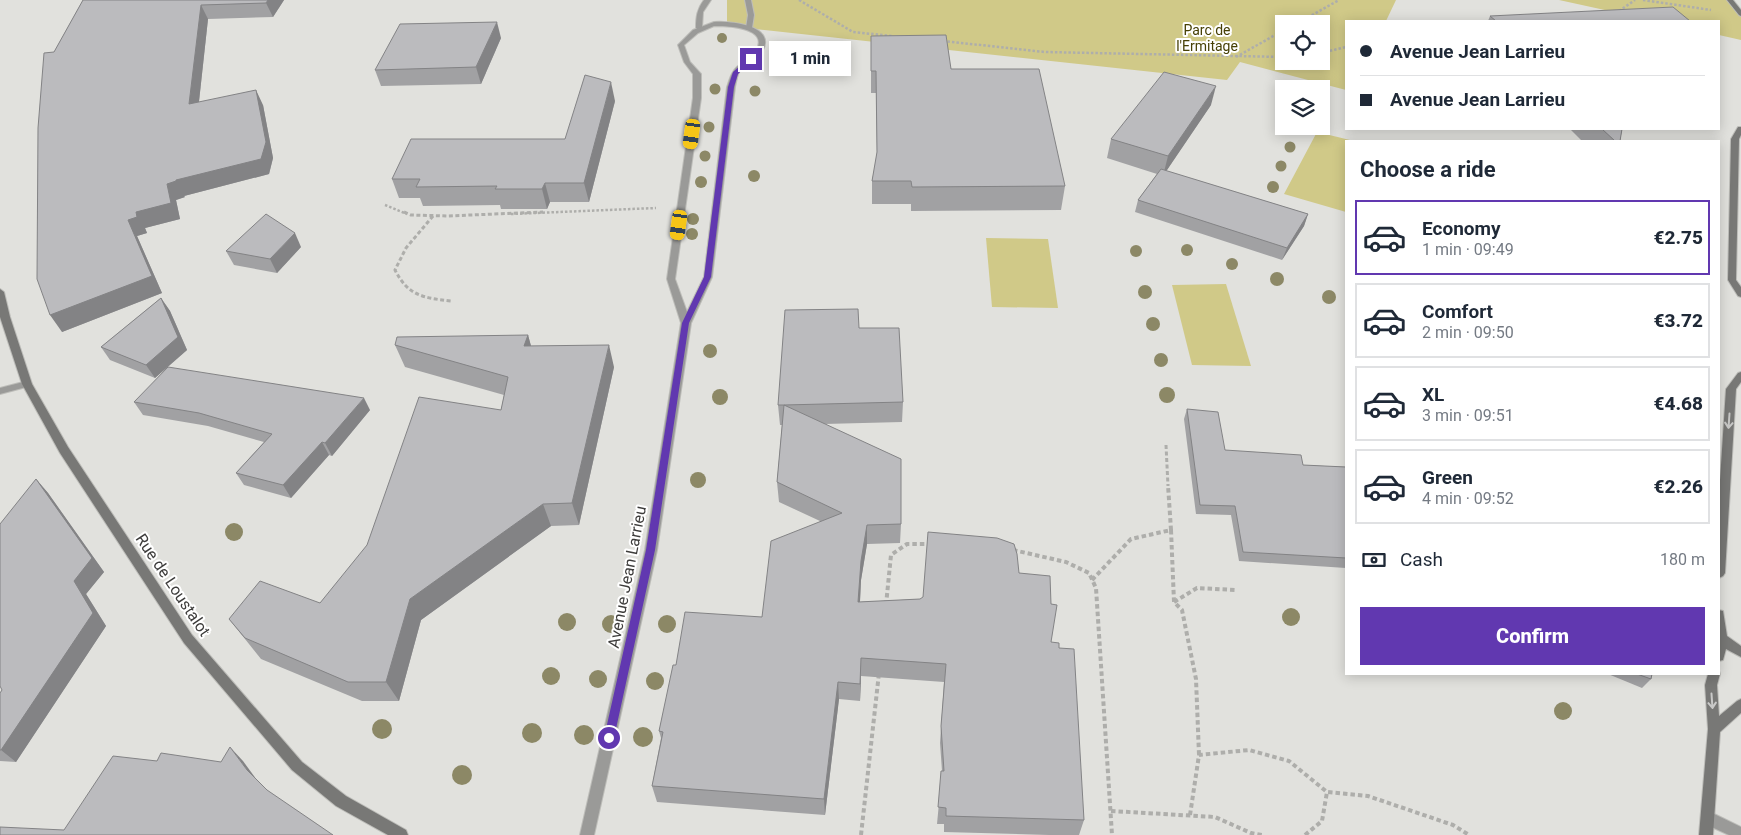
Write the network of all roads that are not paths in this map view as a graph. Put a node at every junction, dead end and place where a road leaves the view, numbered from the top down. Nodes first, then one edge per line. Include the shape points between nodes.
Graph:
1 (708, 0) edge
2 (748, 0) edge
3 (1730, 0) edge
4 (1741, 14) edge
5 (699, 28) junction
6 (749, 28) junction
7 (1741, 129) edge
8 (0, 292) edge
9 (1741, 294) edge
10 (686, 323) junction
11 (1741, 375) edge
12 (27, 384) junction
13 (0, 391) edge
14 (1720, 558) edge
15 (1720, 627) edge
16 (1721, 639) junction
17 (1720, 648) edge
18 (1741, 652) edge
19 (1714, 675) edge
20 (1741, 705) edge
21 (1714, 729) junction
22 (1708, 818) junction
23 (1741, 834) edge
24 (401, 835) edge
25 (587, 835) edge
26 (1706, 835) edge

1 - 5 street via 699,13
2 - 6 street
3 - 4 street
5 - 6 street via 725,24
5 - 10 street, Avenue Jean Larrieu via 681,45 687,62 697,74 697,98 671,279
6 - 10 street, Avenue Jean Larrieu via 761,39 761,47 735,73 731,87 708,277
7 - 9 street via 1735,139 1732,280
8 - 12 street, Rue de Loustalot
10 - 25 street, Avenue Jean Larrieu via 651,550
11 -> 14 street via 1731,389
12 - 13 street
12 - 24 street, Rue de Loustalot via 64,450 188,639 297,766 341,801
15 - 16 street
16 - 17 street
16 - 18 street
19 -> 21 street via 1711,685
20 - 21 street
21 - 22 street
22 - 23 street
22 - 26 street

